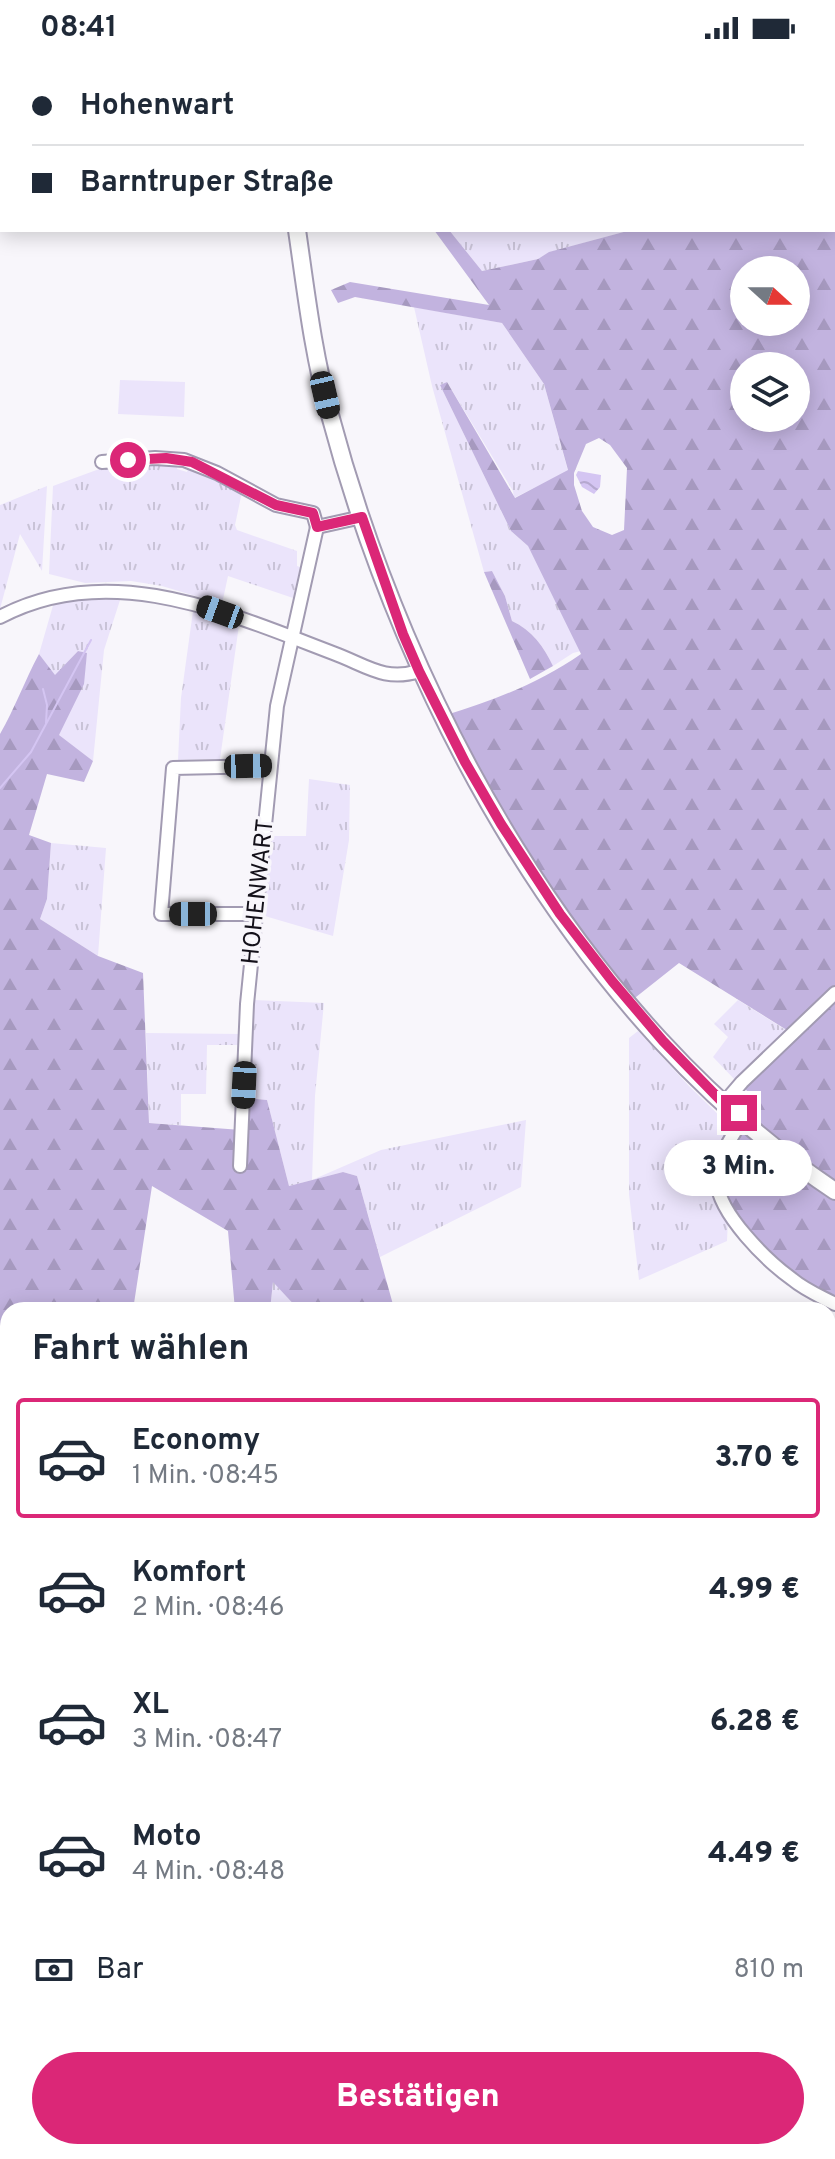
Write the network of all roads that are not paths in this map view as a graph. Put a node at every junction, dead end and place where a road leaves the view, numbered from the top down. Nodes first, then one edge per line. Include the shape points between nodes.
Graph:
1 (297, 232) edge
2 (102, 462) dead end
3 (362, 517) junction
4 (317, 527) junction
5 (0, 617) edge
6 (293, 638) junction
7 (419, 671) junction
8 (270, 766) junction
9 (256, 914) junction
10 (835, 993) edge
11 (724, 1103) junction
12 (743, 1119) junction
13 (240, 1166) dead end
14 (835, 1191) edge
15 (831, 1302) edge

1 - 3 main road via 321,377
2 - 4 street via 192,462 276,505 313,513
3 - 4 street
3 - 7 main road
4 - 6 street, HOHENWART
5 - 6 street via 53,597 115,591 196,603
6 - 7 street via 383,674
6 - 8 street, HOHENWART
7 - 11 main road via 489,804 560,914 646,1022
8 - 9 street, HOHENWART
8 - 9 street via 173,768 161,914
9 - 13 street, HOHENWART
10 - 11 street
11 - 12 main road
12 - 14 main road
12 - 15 street via 718,1171 717,1186 726,1208 779,1269

